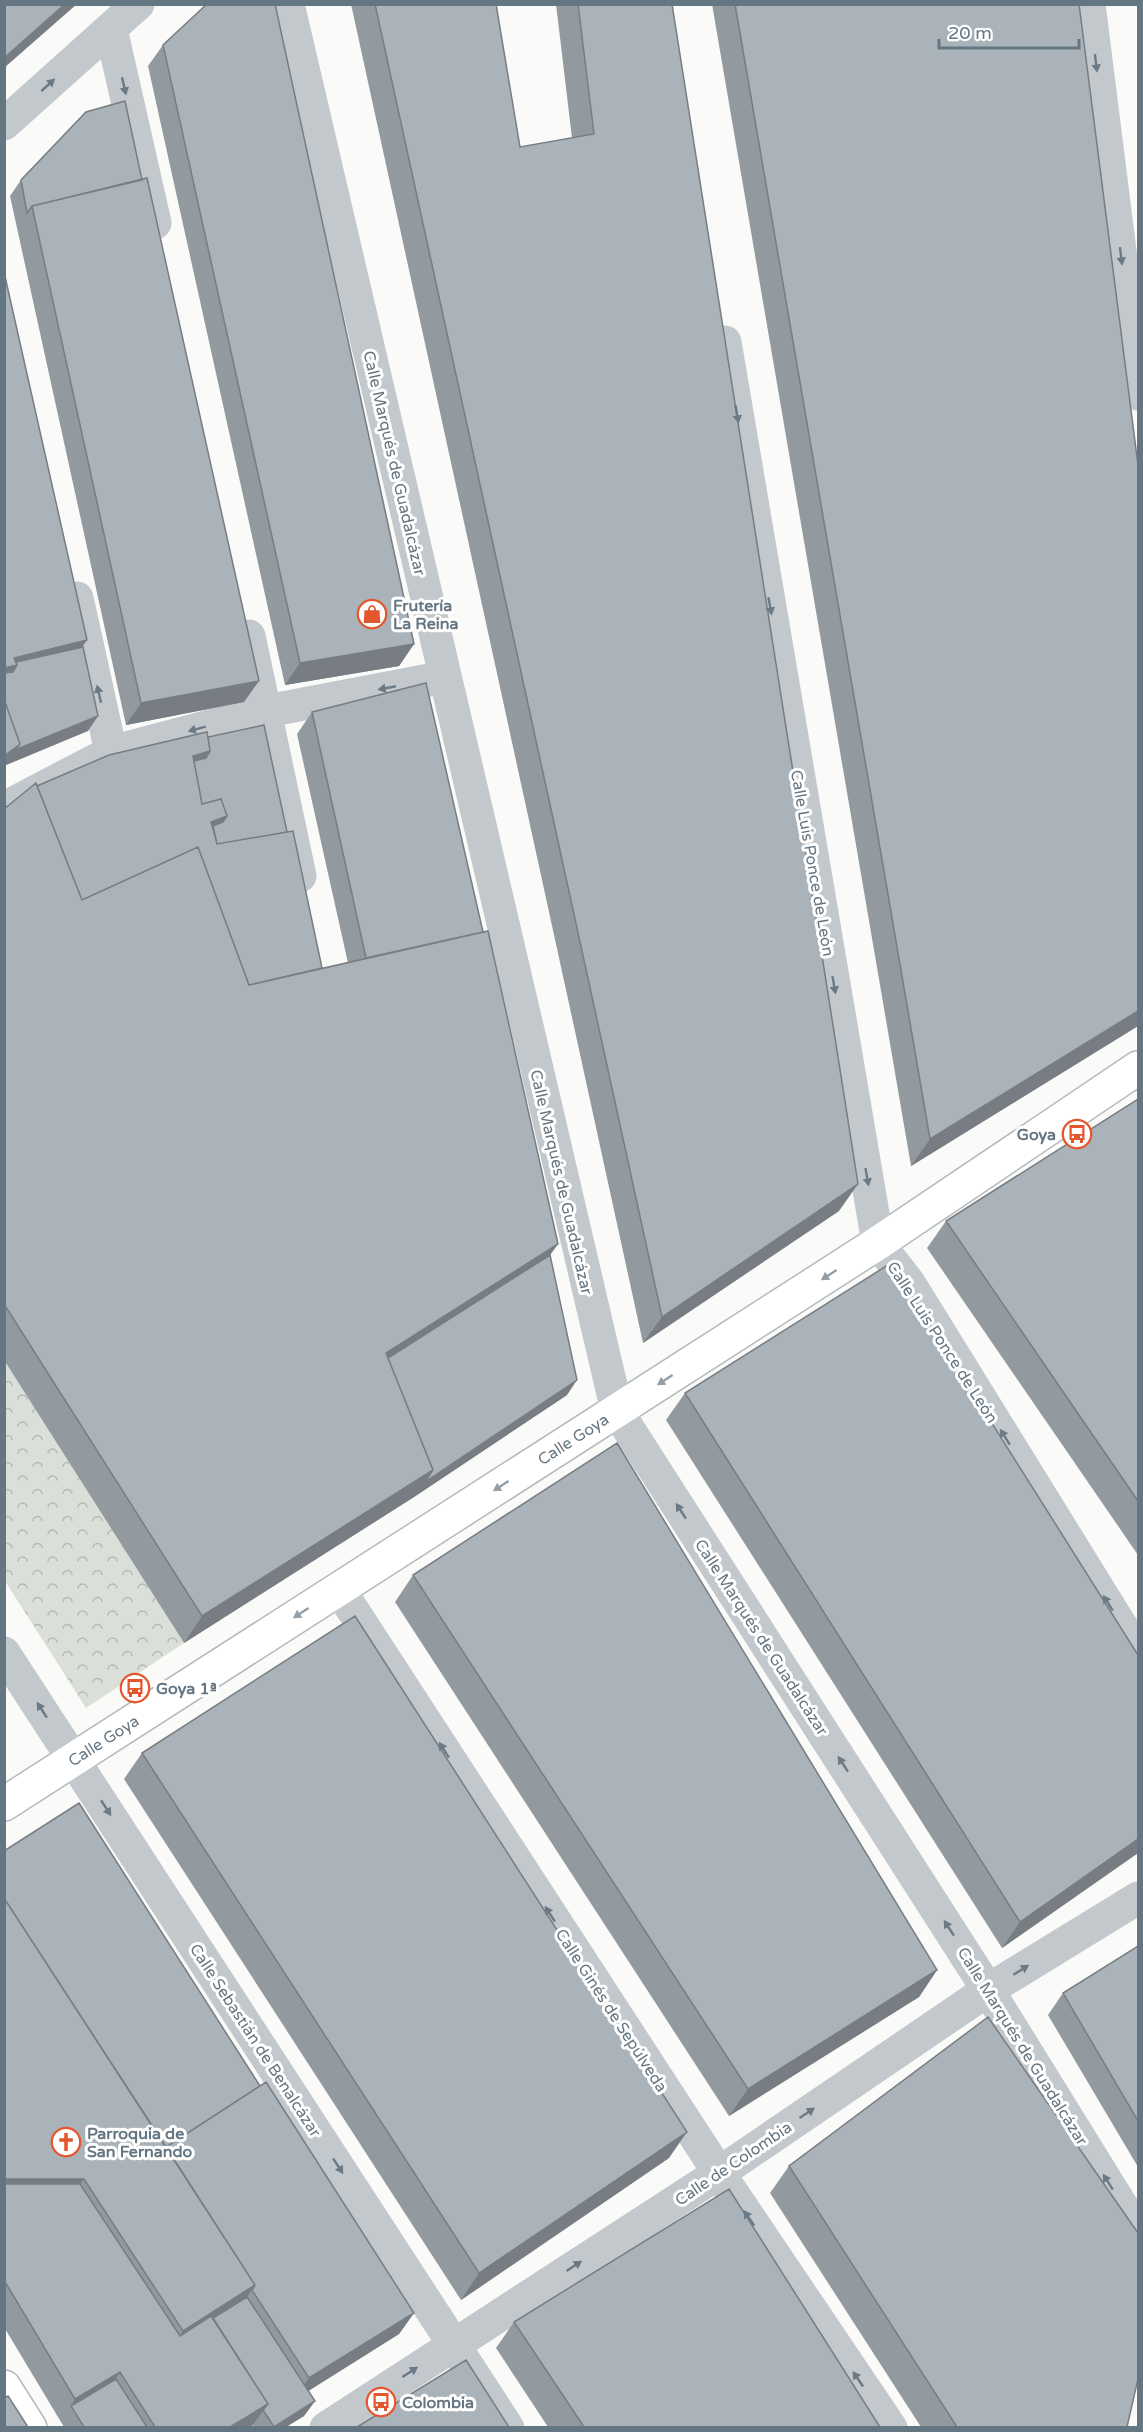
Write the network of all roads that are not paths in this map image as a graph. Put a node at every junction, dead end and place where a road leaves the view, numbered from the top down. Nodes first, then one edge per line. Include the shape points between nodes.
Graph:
1 (138, 4) edge
2 (288, 4) edge
3 (1089, 4) edge
4 (111, 29) junction
5 (4, 124) edge
6 (163, 257) edge
7 (719, 309) edge
8 (1138, 394) edge
9 (70, 568) edge
10 (242, 604) edge
11 (445, 677) junction
12 (267, 711) junction
13 (111, 752) junction
14 (4, 808) edge
15 (305, 901) edge
16 (1138, 1068) edge
17 (878, 1243) junction
18 (617, 1411) junction
19 (339, 1589) junction
20 (4, 1653) edge
21 (1138, 1653) edge
22 (74, 1759) junction
23 (4, 1804) edge
24 (1138, 1898) edge
25 (988, 1990) junction
26 (719, 2174) junction
27 (1138, 2232) edge
28 (453, 2344) junction
29 (4, 2387) edge
30 (30, 2427) edge
31 (326, 2427) edge
32 (508, 2427) edge
33 (891, 2427) edge

1 - 4 street
2 - 11 street, Calle Marqués de Guadalcázar
3 -> 8 street
5 -> 4 street
4 -> 6 street
7 -> 17 street, Calle Luis Ponce de León
13 -> 9 street
10 - 12 street
11 -> 12 street
11 - 18 street, Calle Marqués de Guadalcázar
12 -> 13 street
12 - 15 street
13 - 14 street
16 - 17 street, Calle Goya
17 -> 18 street, Calle Goya
21 -> 17 street, Calle Luis Ponce de León via 909,1283
18 -> 19 street, Calle Goya
25 -> 18 street, Calle Marqués de Guadalcázar
19 -> 22 street, Calle Goya
26 -> 19 street, Calle Ginés de Sepúlveda
22 -> 20 street, Calle Sebastián de Benalcázar
22 - 23 street, Calle Goya
22 -> 28 street, Calle Sebastián de Benalcázar
25 -> 24 street, Calle de Colombia
26 -> 25 street, Calle de Colombia
27 -> 25 street, Calle Marqués de Guadalcázar
28 -> 26 street, Calle de Colombia
33 -> 26 street, Calle Ginés de Sepúlveda
31 -> 28 street, Calle de Colombia
28 - 32 street, Calle Sebastián de Benalcázar
29 - 30 street

